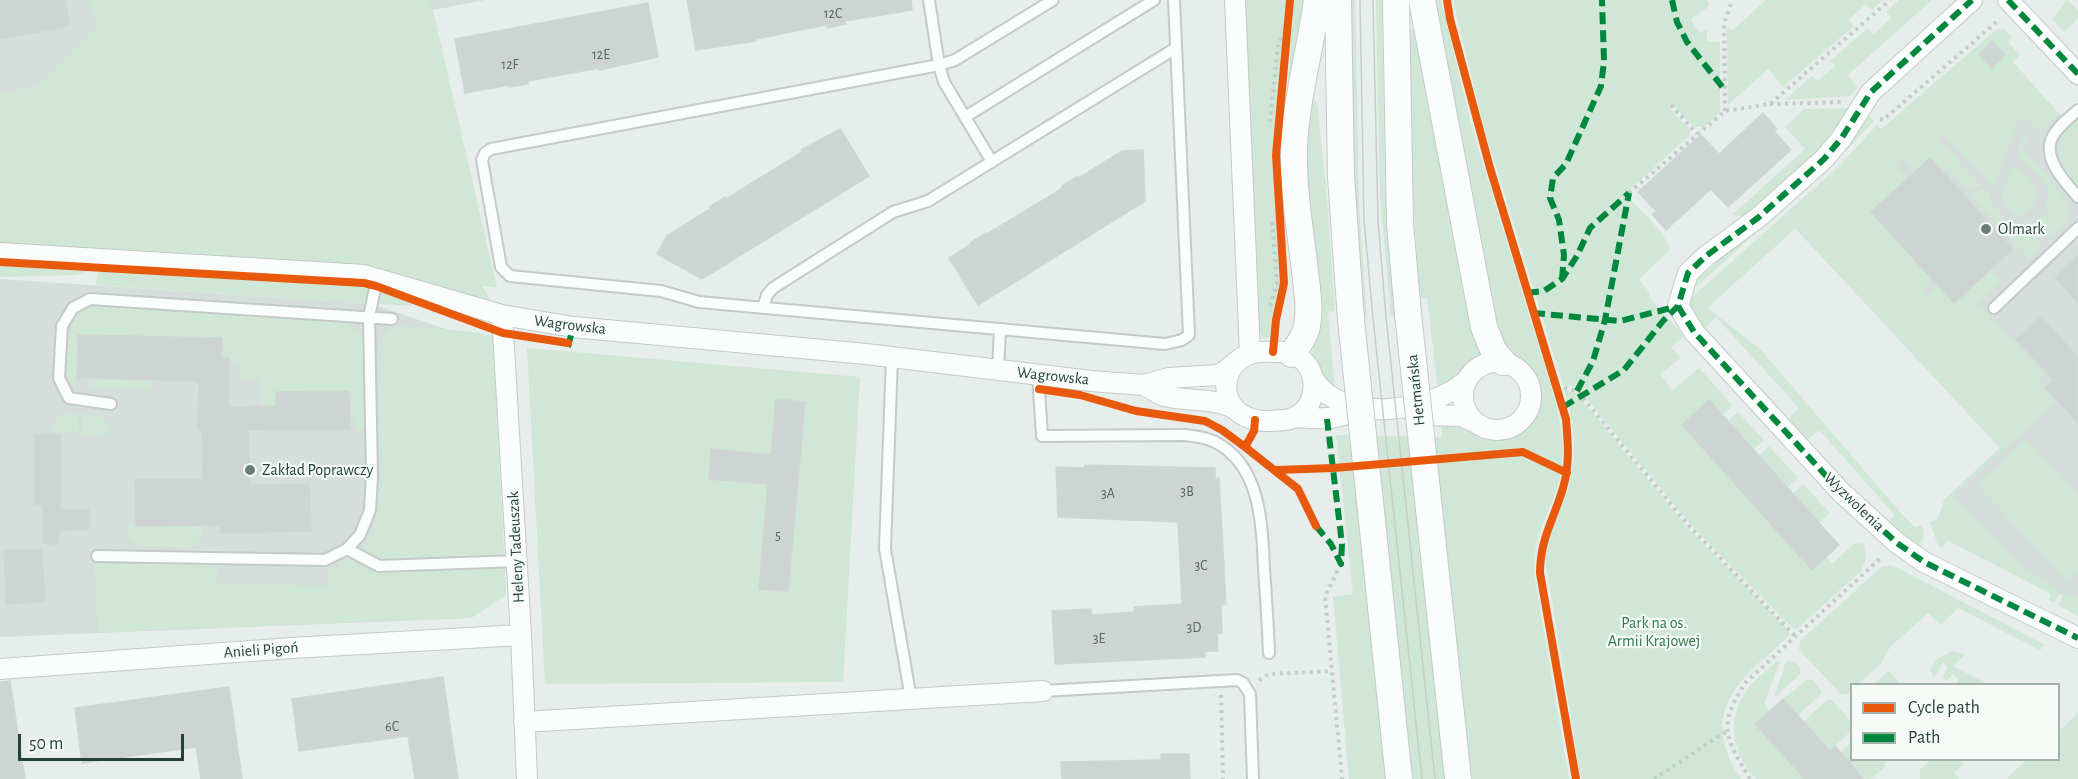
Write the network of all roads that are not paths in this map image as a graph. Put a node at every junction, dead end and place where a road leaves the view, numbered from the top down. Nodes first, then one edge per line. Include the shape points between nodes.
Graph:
1 (929, 0) edge
2 (1053, 0) edge
3 (1154, 0) edge
4 (1174, 0) edge
5 (1235, 0) edge
6 (1317, 0) edge
7 (1338, 0) edge
8 (1396, 0) edge
9 (1422, 0) edge
10 (1972, 0) edge
11 (2002, 7) edge
12 (1176, 48) junction
13 (939, 65) junction
14 (2078, 74) edge
15 (2078, 110) edge
16 (965, 117) junction
17 (992, 162) junction
18 (2078, 197) edge
19 (2078, 228) edge
20 (0, 254) edge
21 (377, 279) junction
22 (763, 308) junction
23 (1994, 308) dead end
24 (502, 315) junction
25 (369, 317) junction
26 (392, 319) dead end
27 (1000, 329) junction
28 (1292, 354) junction
29 (892, 357) junction
30 (1243, 358) junction
31 (1503, 362) junction
32 (998, 370) junction
33 (1038, 375) junction
34 (1314, 380) junction
35 (1466, 381) junction
36 (1144, 385) junction
37 (111, 404) dead end
38 (1357, 408) junction
39 (1402, 408) junction
40 (1234, 409) junction
41 (1294, 417) junction
42 (1475, 422) junction
43 (347, 549) junction
44 (97, 556) dead end
45 (517, 561) junction
46 (521, 635) junction
47 (2078, 638) edge
48 (1269, 653) dead end
49 (0, 669) edge
50 (1043, 691) joint
51 (911, 699) junction
52 (524, 722) junction
53 (527, 779) edge
54 (1253, 779) edge
55 (1399, 779) edge
56 (1458, 779) edge

1 - 13 lane
2 - 13 lane via 955,60
3 - 16 lane
4 - 12 lane
5 - 30 street
6 - 28 street via 1298,97 1294,164 1308,319 1301,342
7 - 55 street, bridge via 1341,177 1351,320
8 - 56 street, Hetmańska, bridge via 1400,224
9 - 31 street via 1484,327 1494,352
10 - 47 street, Wyzwolenia via 1871,92 1824,159 1760,217 1706,255 1688,273 1678,306 1694,332 1833,484 1897,543 1924,561
11 - 14 street
12 - 17 lane
12 - 27 lane via 1189,335 1165,344
13 - 16 lane via 944,82
13 - 22 lane via 485,153 482,160 501,267 510,276 661,291 699,302
15 - 18 lane via 2051,140 2050,156
16 - 17 lane
17 - 22 lane via 928,201 893,212 773,288
19 - 23 lane
20 - 21 street, Wagrowska via 364,274
21 - 24 street, Wagrowska
21 - 25 lane
22 - 27 lane
24 - 29 street, Wagrowska via 573,327
24 - 45 street, Heleny Tadeuszak
25 - 26 lane
25 - 37 lane via 90,299 73,308 62,326 59,378 69,398
25 - 43 lane via 369,510 360,535
27 - 32 lane
28 - 30 street
28 - 34 street via 1307,364
29 - 32 street, Wagrowska
29 - 51 lane via 885,549
30 - 36 street, Wagrowska via 1218,375 1169,378
30 - 40 street via 1227,376 1228,397
31 - 35 street via 1477,368
31 - 42 street via 1512,364 1525,376 1532,393 1528,410 1517,424 1500,430
32 - 33 street, Wagrowska
33 - 36 street, Wagrowska
33 - 48 lane via 1042,436 1192,436 1215,441 1237,460 1253,488 1260,514
34 - 38 street via 1329,395
34 - 41 street via 1311,401
35 - 39 street via 1448,394
35 - 42 street via 1465,407
36 - 40 street, Wagrowska via 1168,397 1218,402
38 - 39 street
38 - 41 street via 1347,416 1327,419
39 - 42 street via 1424,415 1465,417
40 - 41 street via 1256,420
43 - 44 lane via 325,560
43 - 45 lane via 379,566
45 - 46 street, Heleny Tadeuszak
46 - 49 street, Anieli Pigoń
46 - 52 street, Heleny Tadeuszak
50 - 51 street
50 - 54 lane via 1237,680 1250,694
51 - 52 street
52 - 53 street, Heleny Tadeuszak

